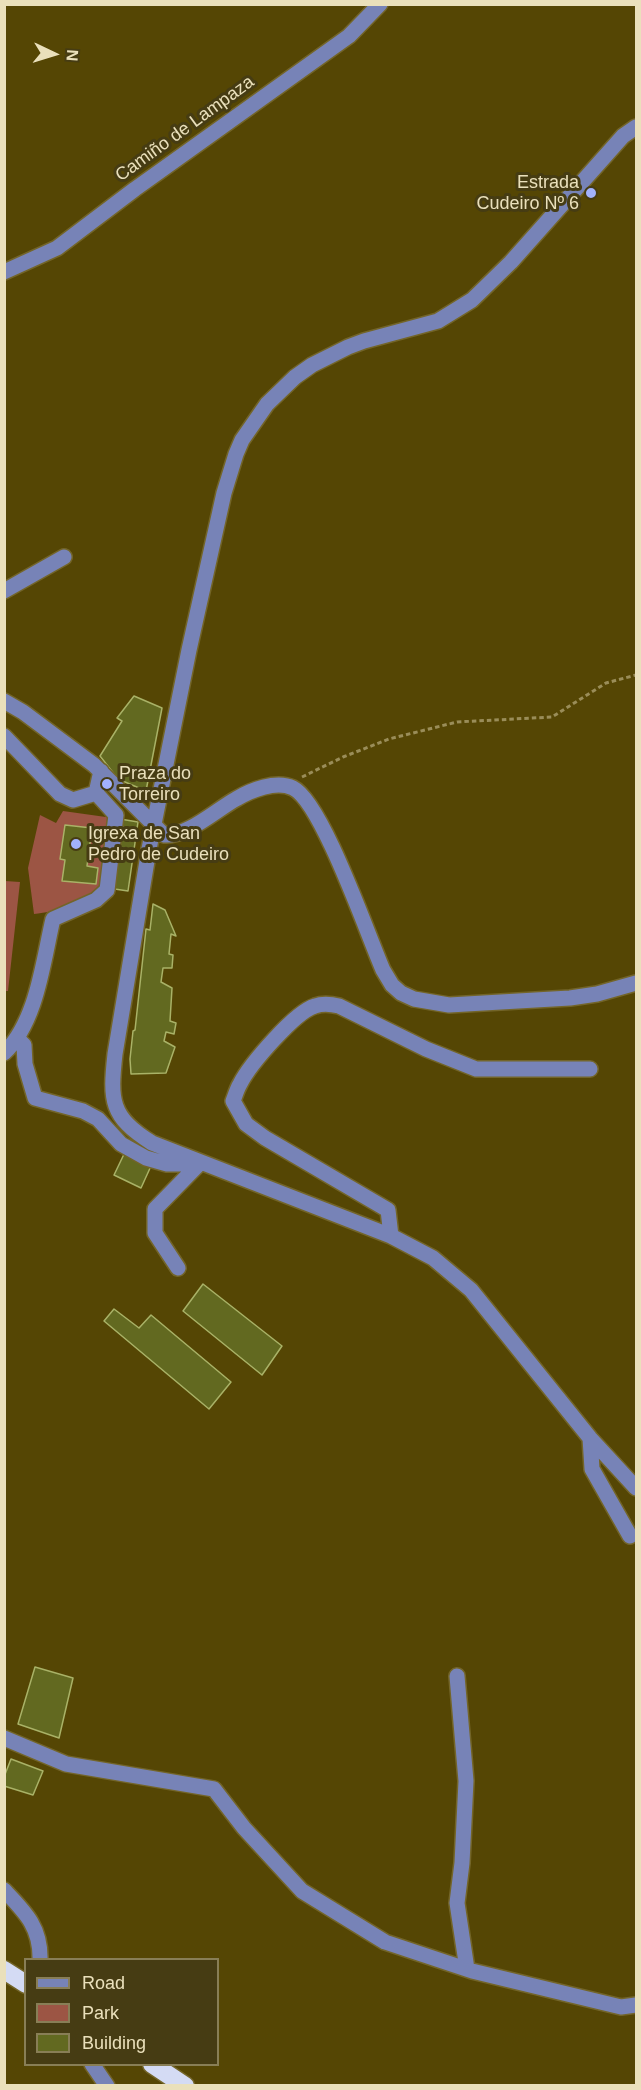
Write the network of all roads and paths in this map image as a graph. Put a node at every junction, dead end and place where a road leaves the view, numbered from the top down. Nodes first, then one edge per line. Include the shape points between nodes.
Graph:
1 (380, 4) edge
2 (636, 127) edge
3 (4, 272) edge
4 (64, 557) dead end
5 (4, 591) edge
6 (636, 675) edge
7 (4, 701) edge
8 (4, 736) edge
9 (101, 771) junction
10 (285, 785) junction
11 (96, 793) junction
12 (153, 825) junction
13 (636, 982) edge
14 (17, 1038) junction
15 (4, 1053) edge
16 (590, 1070) dead end
17 (200, 1163) junction
18 (391, 1236) junction
19 (178, 1268) dead end
20 (590, 1438) junction
21 (636, 1488) edge
22 (630, 1536) dead end
23 (457, 1676) dead end
24 (4, 1738) edge
25 (4, 1890) edge
26 (40, 1958) edge
27 (4, 1965) edge
28 (24, 1969) edge
29 (467, 1969) junction
30 (4, 1970) edge
31 (24, 1983) edge
32 (636, 2005) edge
33 (93, 2066) edge
34 (155, 2066) edge
35 (183, 2084) edge
36 (107, 2085) edge

1 - 3 street, Camiño de Lampaza via 349,36 57,248
2 - 12 street via 622,136 511,262 472,300 438,321 356,344 312,365 289,382 255,420 236,454 224,493
4 - 5 street
6 - 10 path via 606,683 552,717 457,722 389,739
7 - 9 street
8 - 11 street via 60,794 73,800
9 - 11 street
9 - 12 street
10 - 12 street via 242,796 171,835 164,835
10 - 13 street via 301,794 313,810 347,879 383,970 401,993 429,1003 484,1004 584,996
11 - 14 street via 116,815 107,890 96,900 53,919 33,1006
12 - 17 street via 115,1054 114,1101 122,1120 140,1136
14 - 15 street
14 - 17 street via 24,1045 35,1098 91,1115 121,1144 146,1158 167,1164
16 - 18 street via 476,1069 339,1006 316,1005 304,1010 259,1056 233,1101 246,1124 265,1138 388,1209
17 - 18 street
17 - 19 street via 155,1209 155,1233
18 - 20 street via 433,1258 471,1290
20 - 21 street
20 - 22 street via 592,1469
23 - 29 street via 466,1781 457,1903
24 - 29 street via 66,1764 214,1789 302,1891 385,1942
25 - 26 street via 28,1915 40,1945
27 - 28 highway
29 - 32 street via 621,2007
30 - 31 highway
33 - 36 street
34 - 35 highway

